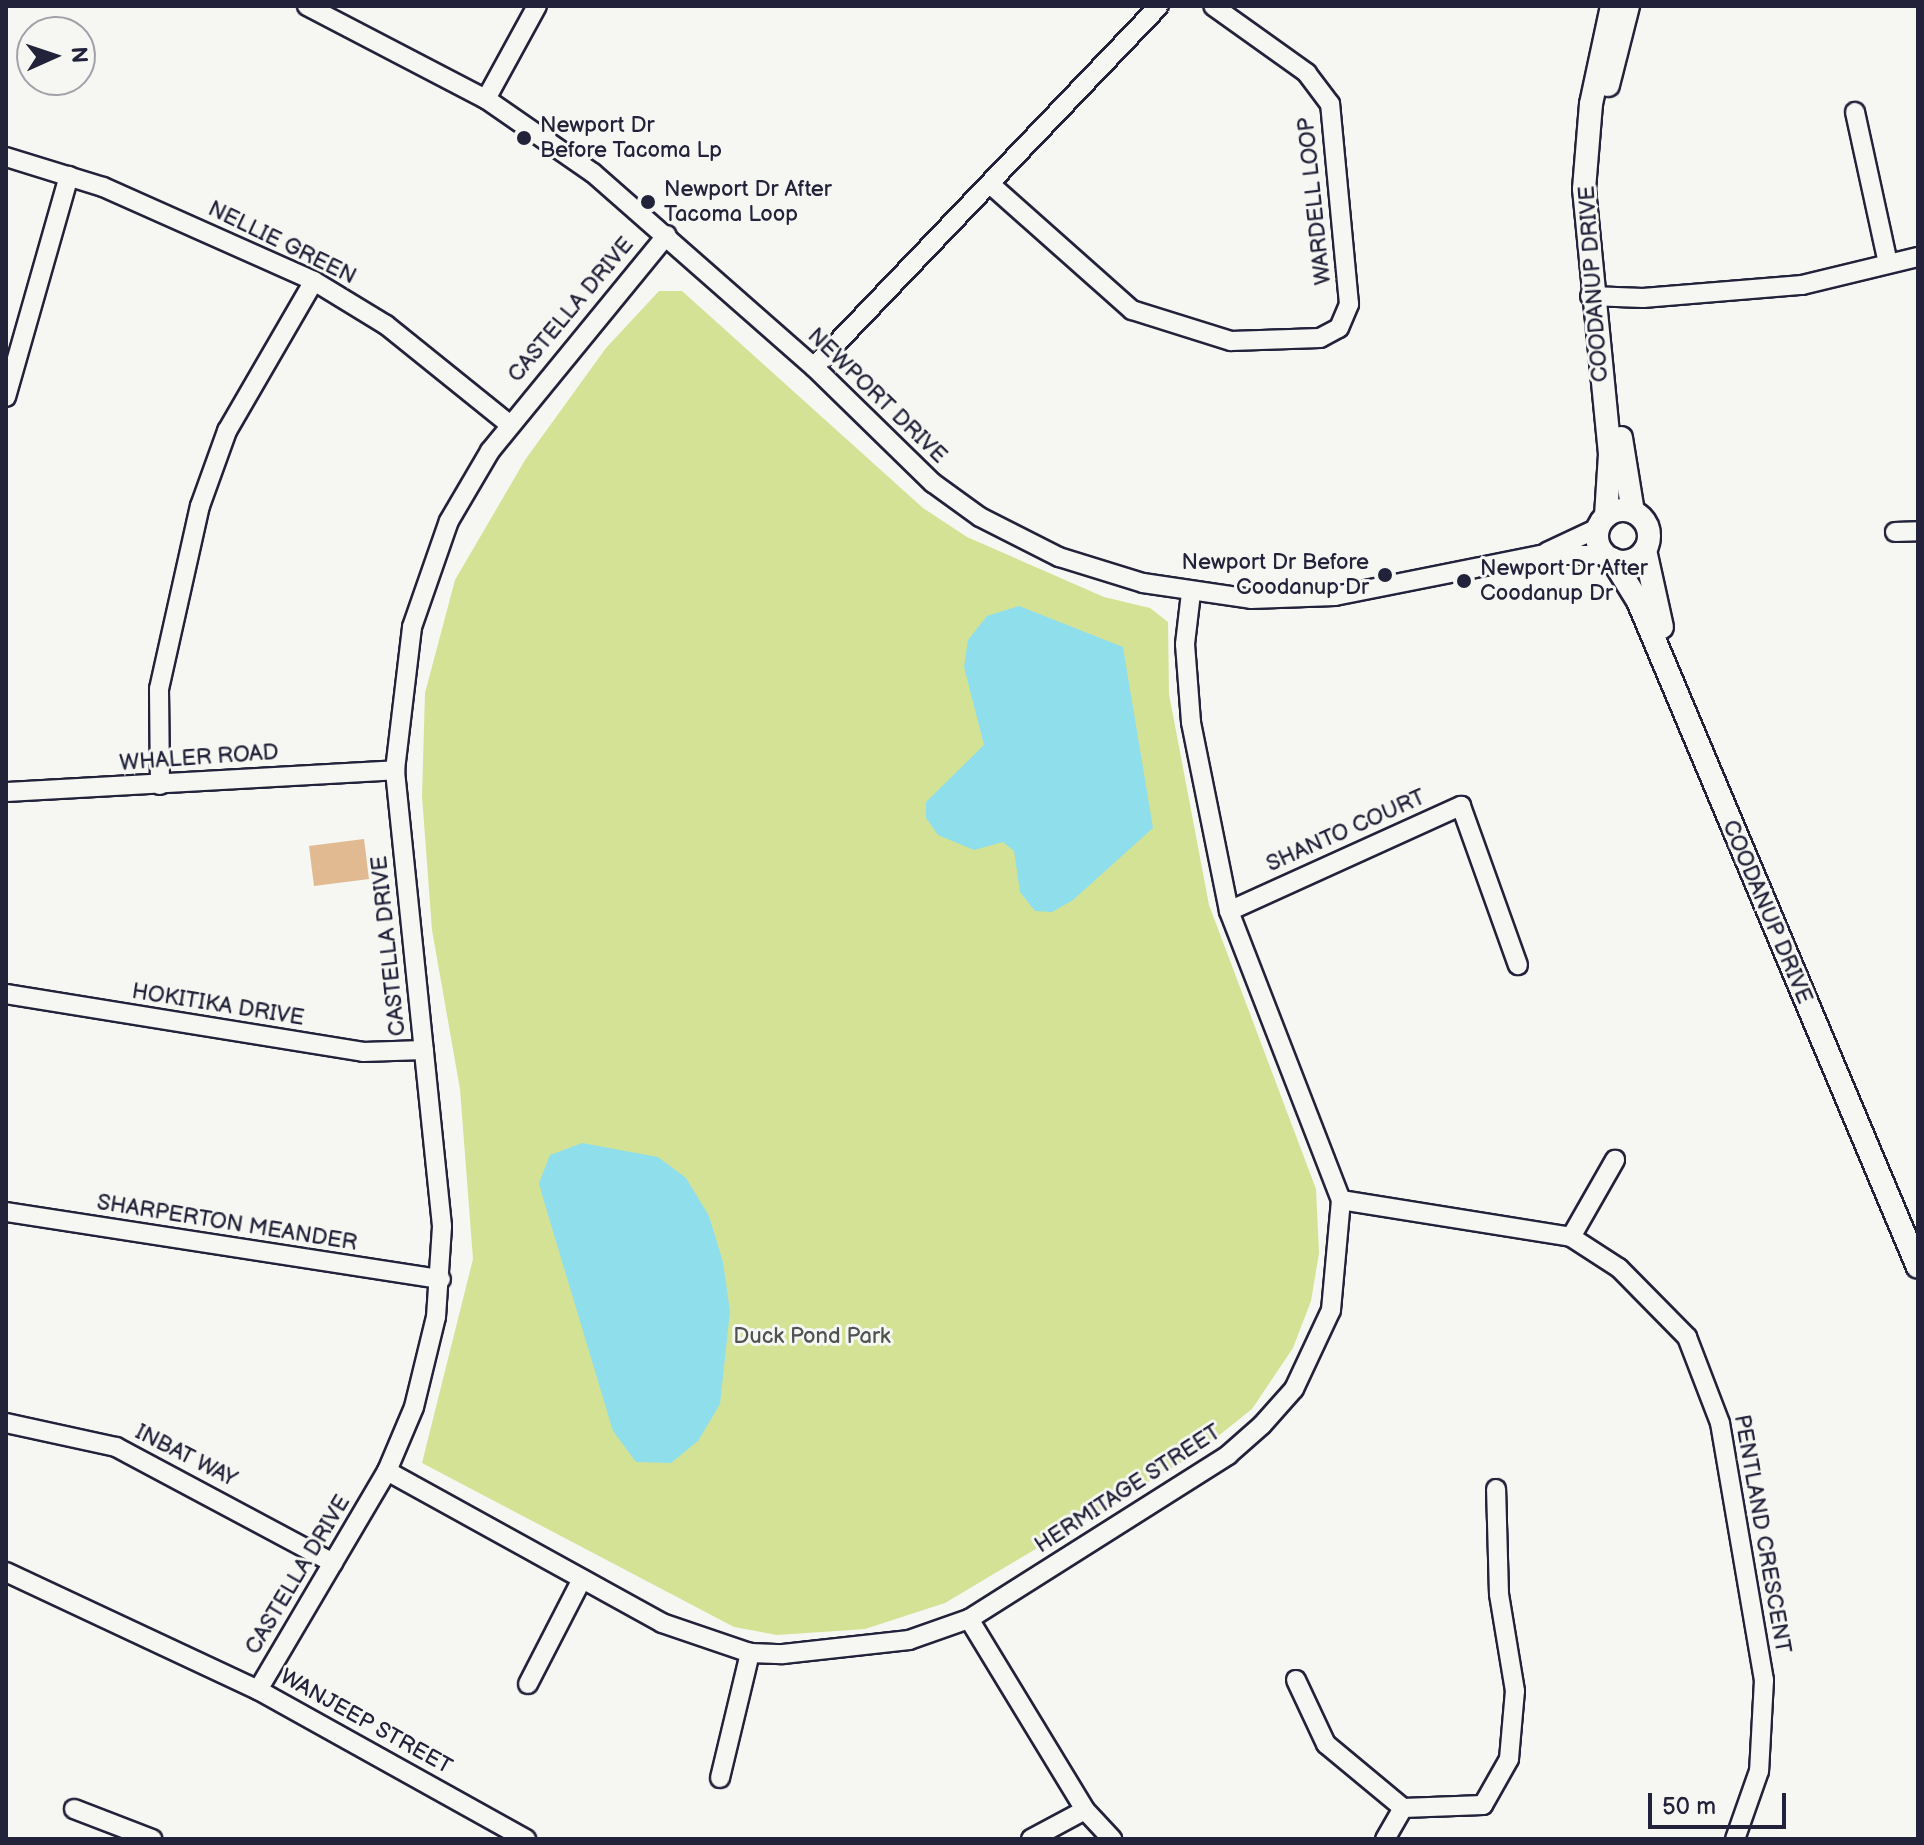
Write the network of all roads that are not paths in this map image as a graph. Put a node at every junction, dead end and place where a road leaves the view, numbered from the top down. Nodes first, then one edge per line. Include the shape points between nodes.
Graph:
1 (307, 6) edge
2 (537, 6) edge
3 (1159, 6) edge
4 (1213, 6) edge
5 (1612, 6) edge
6 (1628, 6) edge
7 (1601, 88) junction
8 (486, 99) junction
9 (1855, 112) dead end
10 (6, 157) edge
11 (69, 176) junction
12 (990, 184) junction
13 (667, 235) junction
14 (1918, 257) edge
15 (1888, 263) junction
16 (314, 281) junction
17 (1598, 296) junction
18 (814, 367) junction
19 (10, 370) edge
20 (6, 397) edge
21 (509, 424) junction
22 (1633, 512) junction
23 (1602, 522) junction
24 (1918, 531) edge
25 (1895, 532) dead end
26 (1645, 550) junction
27 (1541, 555) junction
28 (1609, 557) junction
29 (1191, 593) junction
30 (395, 770) junction
31 (160, 785) junction
32 (6, 792) edge
33 (1229, 911) junction
34 (1518, 965) dead end
35 (6, 994) edge
36 (424, 1050) junction
37 (1615, 1160) dead end
38 (1341, 1200) junction
39 (6, 1212) edge
40 (1918, 1233) edge
41 (1571, 1237) junction
42 (1918, 1267) edge
43 (441, 1279) junction
44 (6, 1423) edge
45 (387, 1471) junction
46 (1496, 1489) dead end
47 (333, 1563) junction
48 (6, 1572) edge
49 (582, 1579) junction
50 (969, 1619) junction
51 (750, 1653) junction
52 (1296, 1680) dead end
53 (528, 1684) dead end
54 (258, 1690) junction
55 (720, 1778) dead end
56 (1403, 1808) junction
57 (74, 1809) dead end
58 (1085, 1810) junction
59 (152, 1839) edge
60 (526, 1839) edge
61 (1031, 1839) edge
62 (1112, 1839) edge
63 (1385, 1839) edge
64 (1735, 1839) edge

1 - 8 street, NEWPORT DRIVE
2 - 8 street
3 - 12 street
4 - 12 street, WARDELL LOOP via 1307,73 1330,104 1349,304 1339,328 1320,338 1231,341 1132,310
5 - 7 main road, COODANUP DRIVE
6 - 7 main road, COODANUP DRIVE
7 - 17 main road, COODANUP DRIVE via 1584,189
8 - 13 street, NEWPORT DRIVE via 593,173
9 - 15 street
10 - 11 street, NELLIE GREEN
11 - 16 street, NELLIE GREEN
11 - 19 street
12 - 18 street
13 - 18 street, NEWPORT DRIVE
13 - 21 street, CASTELLA DRIVE
14 - 15 street
15 - 17 street via 1802,285
16 - 21 street, NELLIE GREEN via 386,325
16 - 31 street via 227,431 200,506 159,689
17 - 22 main road, COODANUP DRIVE
17 - 23 main road, COODANUP DRIVE via 1610,454
18 - 29 street, NEWPORT DRIVE via 891,447 980,517 1091,569
19 - 20 street
21 - 30 street, CASTELLA DRIVE via 468,486 428,574 404,666
22 - 23 main road
22 - 26 main road via 1648,528
23 - 27 street, NEWPORT DRIVE
23 - 28 main road
24 - 25 street
26 - 28 main road via 1626,561
26 - 40 main road, COODANUP DRIVE via 1668,646
27 - 28 street, NEWPORT DRIVE
27 - 29 street, NEWPORT DRIVE via 1335,596 1251,599
28 - 42 main road, COODANUP DRIVE via 1638,601
29 - 33 street, HERMITAGE STREET via 1185,644 1189,710 1203,808
30 - 31 street, WHALER ROAD
30 - 36 street, CASTELLA DRIVE
31 - 32 street, WHALER ROAD
33 - 34 street, SHANTO COURT via 1461,806
33 - 38 street, HERMITAGE STREET
35 - 36 street, HOKITIKA DRIVE via 363,1052
36 - 43 street, CASTELLA DRIVE via 442,1226
37 - 41 street
38 - 41 street, PENTLAND CRESCENT
38 - 50 street, HERMITAGE STREET via 1331,1310 1294,1389 1228,1455
39 - 43 street, SHARPERTON MEANDER
41 - 64 street, PENTLAND CRESCENT via 1619,1268 1687,1337 1720,1423 1764,1680 1759,1771
43 - 45 street, CASTELLA DRIVE via 430,1351
44 - 47 street, INBAT WAY via 116,1447
45 - 47 street, CASTELLA DRIVE
45 - 49 street, HERMITAGE STREET
46 - 56 street via 1499,1594 1515,1691 1509,1759 1483,1805
47 - 54 street, CASTELLA DRIVE
48 - 54 street, WANJEEP STREET
49 - 51 street, HERMITAGE STREET via 662,1623
49 - 53 street
50 - 51 street, HERMITAGE STREET via 909,1640
50 - 58 street
51 - 55 street
52 - 56 street via 1326,1744
54 - 60 street, WANJEEP STREET
56 - 63 street
57 - 59 street
58 - 61 street
58 - 62 street

